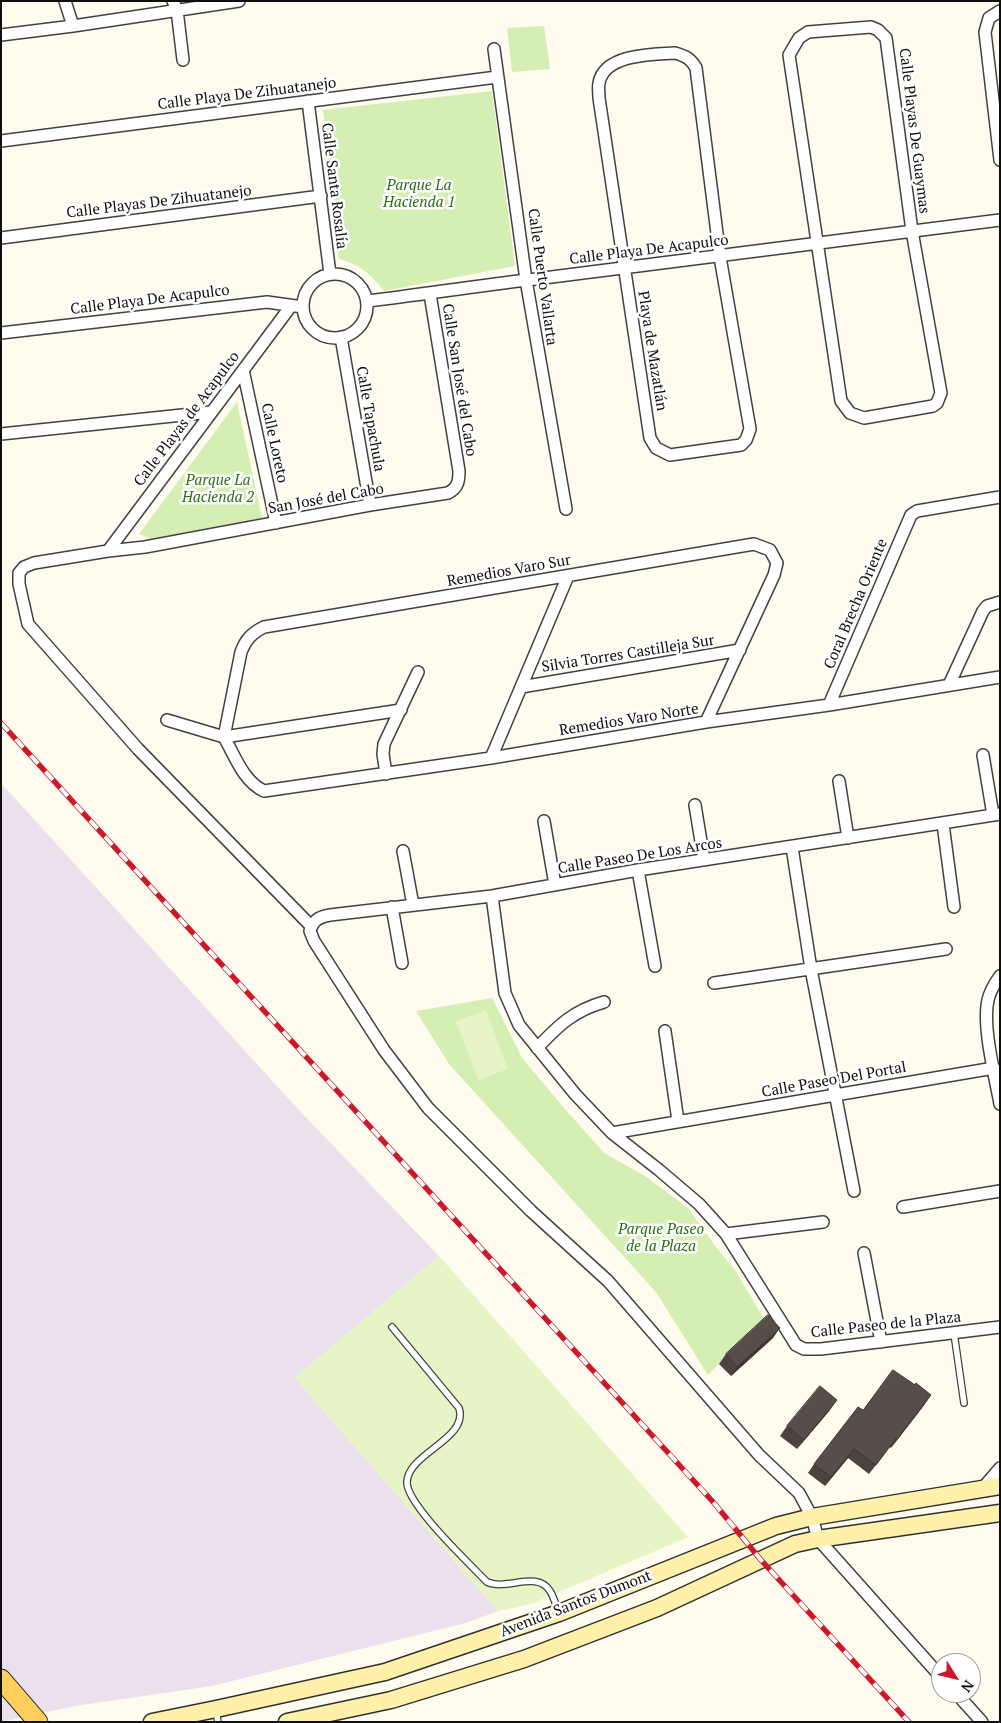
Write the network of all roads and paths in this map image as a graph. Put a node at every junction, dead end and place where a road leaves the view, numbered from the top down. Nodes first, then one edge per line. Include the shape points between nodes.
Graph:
1 (65, 1) edge
2 (239, 1) edge
3 (175, 6) edge
4 (1000, 11) edge
5 (74, 26) junction
6 (1, 35) edge
7 (494, 49) dead end
8 (183, 60) dead end
9 (497, 77) junction
10 (308, 101) junction
11 (996, 109) edge
12 (1, 141) edge
13 (1000, 160) edge
14 (320, 196) junction
15 (1000, 220) edge
16 (912, 231) junction
17 (1, 238) edge
18 (816, 243) junction
19 (720, 257) junction
20 (624, 269) junction
21 (330, 274) junction
22 (526, 280) junction
23 (430, 294) junction
24 (366, 301) junction
25 (290, 306) junction
26 (303, 308) junction
27 (1, 333) edge
28 (341, 337) junction
29 (244, 370) junction
30 (211, 412) junction
31 (1, 434) edge
32 (459, 471) joint
33 (1000, 496) edge
34 (370, 505) junction
35 (566, 509) dead end
36 (276, 523) junction
37 (108, 551) junction
38 (568, 576) junction
39 (1000, 602) edge
40 (740, 650) junction
41 (418, 672) dead end
42 (1000, 677) edge
43 (949, 685) junction
44 (521, 687) junction
45 (829, 705) junction
46 (401, 710) junction
47 (167, 720) dead end
48 (706, 722) junction
49 (224, 737) junction
50 (982, 755) dead end
51 (491, 758) junction
52 (386, 774) junction
53 (839, 781) dead end
54 (694, 805) dead end
55 (997, 815) edge
56 (544, 821) dead end
57 (943, 824) junction
58 (848, 838) junction
59 (792, 847) junction
60 (403, 851) dead end
61 (704, 860) junction
62 (638, 870) junction
63 (555, 885) junction
64 (492, 896) junction
65 (413, 904) junction
66 (392, 907) junction
67 (954, 907) dead end
68 (311, 926) junction
69 (946, 949) dead end
70 (402, 963) dead end
71 (655, 966) dead end
72 (811, 969) junction
73 (1000, 976) edge
74 (714, 983) dead end
75 (604, 1002) dead end
76 (665, 1031) dead end
77 (537, 1048) junction
78 (994, 1068) junction
79 (834, 1094) junction
80 (1000, 1104) edge
81 (678, 1121) junction
82 (612, 1133) junction
83 (854, 1191) dead end
84 (1000, 1192) edge
85 (902, 1207) dead end
86 (823, 1222) dead end
87 (726, 1234) junction
88 (864, 1253) dead end
89 (392, 1327) dead end
90 (1000, 1327) edge
91 (954, 1333) junction
92 (881, 1342) junction
93 (964, 1403) dead end
94 (1000, 1468) edge
95 (1000, 1486) edge
96 (982, 1489) junction
97 (1000, 1513) edge
98 (812, 1517) junction
99 (818, 1539) junction
100 (558, 1613) junction
101 (931, 1665) edge
102 (1, 1680) edge
103 (965, 1703) edge
104 (217, 1716) edge
105 (38, 1722) edge
106 (152, 1722) edge
107 (287, 1722) edge
108 (982, 1722) edge

1 - 5 street
2 - 3 street
3 - 5 street
3 - 8 street
4 - 11 street via 990,18 985,32
5 - 6 street
7 - 9 street, Calle Puerto Vallarta
9 - 10 street, Calle Playa De Zihuatanejo
9 - 22 street, Calle Puerto Vallarta
10 - 12 street, Calle Playa De Zihuatanejo
10 - 14 street, Calle Santa Rosalía
11 - 13 street
14 - 17 street, Calle Playas De Zihuatanejo
14 - 21 street, Calle Santa Rosalía
15 - 16 street, Calle Playa De Acapulco
16 - 18 street, Calle Playa De Acapulco
16 - 18 street, Calle Playas De Guaymas via 941,389 939,400 933,406 864,418 850,413 842,400
16 - 18 street, Calle Playas De Guaymas via 886,38 871,27 808,32 792,48 789,65
18 - 19 street, Calle Playa De Acapulco
19 - 20 street, Calle Playa De Acapulco
19 - 20 street, Playa de Mazatlán via 749,435 740,445 670,455 656,448 650,438
19 - 20 street, Playa de Mazatlán via 696,68 692,61 675,53 630,57 612,64 599,81
20 - 22 street, Calle Playa De Acapulco
21 - 24 street via 346,276 360,286
21 - 26 street via 310,286 304,296
22 - 23 street, Calle Playa De Acapulco
22 - 35 street, Calle Puerto Vallarta
23 - 24 street, Calle Playa De Acapulco
23 - 32 street, Calle San José del Cabo
24 - 28 street via 365,317 356,330
25 - 26 street, Calle Playa De Acapulco
25 - 27 street, Calle Playa De Acapulco via 266,302
25 - 29 street, Calle Playas de Acapulco
26 - 28 street via 306,321 315,331 327,337
28 - 34 street, Calle Tapachula
29 - 30 street, Calle Playas de Acapulco
29 - 36 street, Calle Loreto
30 - 31 street
30 - 37 street, Calle Playas de Acapulco
32 - 34 street, San José del Cabo via 456,488 448,494
33 - 45 street, Coral Brecha Oriente via 911,514
34 - 36 street, San José del Cabo
36 - 37 street, San José del Cabo
37 - 68 street, San José del Cabo via 24,567 19,573 18,584 28,624 138,749
38 - 40 street, Remedios Varo Sur via 754,544 770,550 777,563 774,575
38 - 44 street
38 - 49 street, Remedios Varo Sur via 264,627 246,641 238,664
39 - 43 street via 982,611
40 - 44 street, Silvia Torres Castilleja Sur
40 - 48 street
41 - 46 street
42 - 43 street, Remedios Varo Norte
43 - 45 street, Remedios Varo Norte
44 - 51 street
45 - 48 street, Remedios Varo Norte
46 - 49 street
46 - 52 street via 384,744
47 - 49 street
48 - 51 street, Remedios Varo Norte
49 - 52 street, Remedios Varo Norte via 248,780 264,791
50 - 55 street, Calle Paseo De Los Arcos
51 - 52 street, Remedios Varo Norte
53 - 58 street
54 - 61 street
55 - 57 street, Calle Paseo De Los Arcos
56 - 63 street
57 - 58 street, Calle Paseo De Los Arcos
57 - 67 street
58 - 59 street, Calle Paseo De Los Arcos
59 - 61 street, Calle Paseo De Los Arcos
59 - 72 street
60 - 65 street
61 - 62 street, Calle Paseo De Los Arcos
62 - 63 street, Calle Paseo De Los Arcos
62 - 71 street
63 - 64 street, Calle Paseo De Los Arcos
64 - 65 street, Calle Paseo De Los Arcos
64 - 77 street, Calle Paseo de la Plaza via 505,993 519,1025
65 - 66 street, Calle Paseo De Los Arcos
66 - 68 street, Calle Paseo De Los Arcos via 330,914 320,917
66 - 70 street
68 - 98 street via 314,941 384,1050 428,1108 608,1282 759,1455 799,1493
69 - 72 street
72 - 74 street
72 - 79 street
73 - 78 street via 988,1000 986,1021
75 - 77 street via 576,1013
76 - 81 street
77 - 82 street, Calle Paseo de la Plaza
78 - 79 street, Calle Paseo Del Portal
78 - 80 street
79 - 81 street, Calle Paseo Del Portal
79 - 83 street
81 - 82 street, Calle Paseo Del Portal
82 - 87 street, Calle Paseo de la Plaza via 700,1204
84 - 85 street
86 - 87 street
87 - 92 street, Calle Paseo de la Plaza via 791,1339 800,1348 809,1350
88 - 92 street
89 - 100 lane via 459,1408 461,1415 457,1427 412,1468 406,1482 412,1497 419,1509 487,1582 502,1585 532,1581 545,1585
90 - 91 street, Calle Paseo de la Plaza
91 - 92 street, Calle Paseo de la Plaza
91 - 93 lane
94 - 96 street
95 - 96 main road, Avenida Santos Dumont
96 - 98 main road, Avenida Santos Dumont
97 - 99 main road
98 - 99 street
98 - 100 main road, Avenida Santos Dumont via 754,1534
99 - 101 street
99 - 107 main road via 795,1544 657,1608 524,1659 391,1700
100 - 104 main road, Avenida Santos Dumont via 385,1672
102 - 105 main road
103 - 108 street
104 - 106 main road, Avenida Santos Dumont

